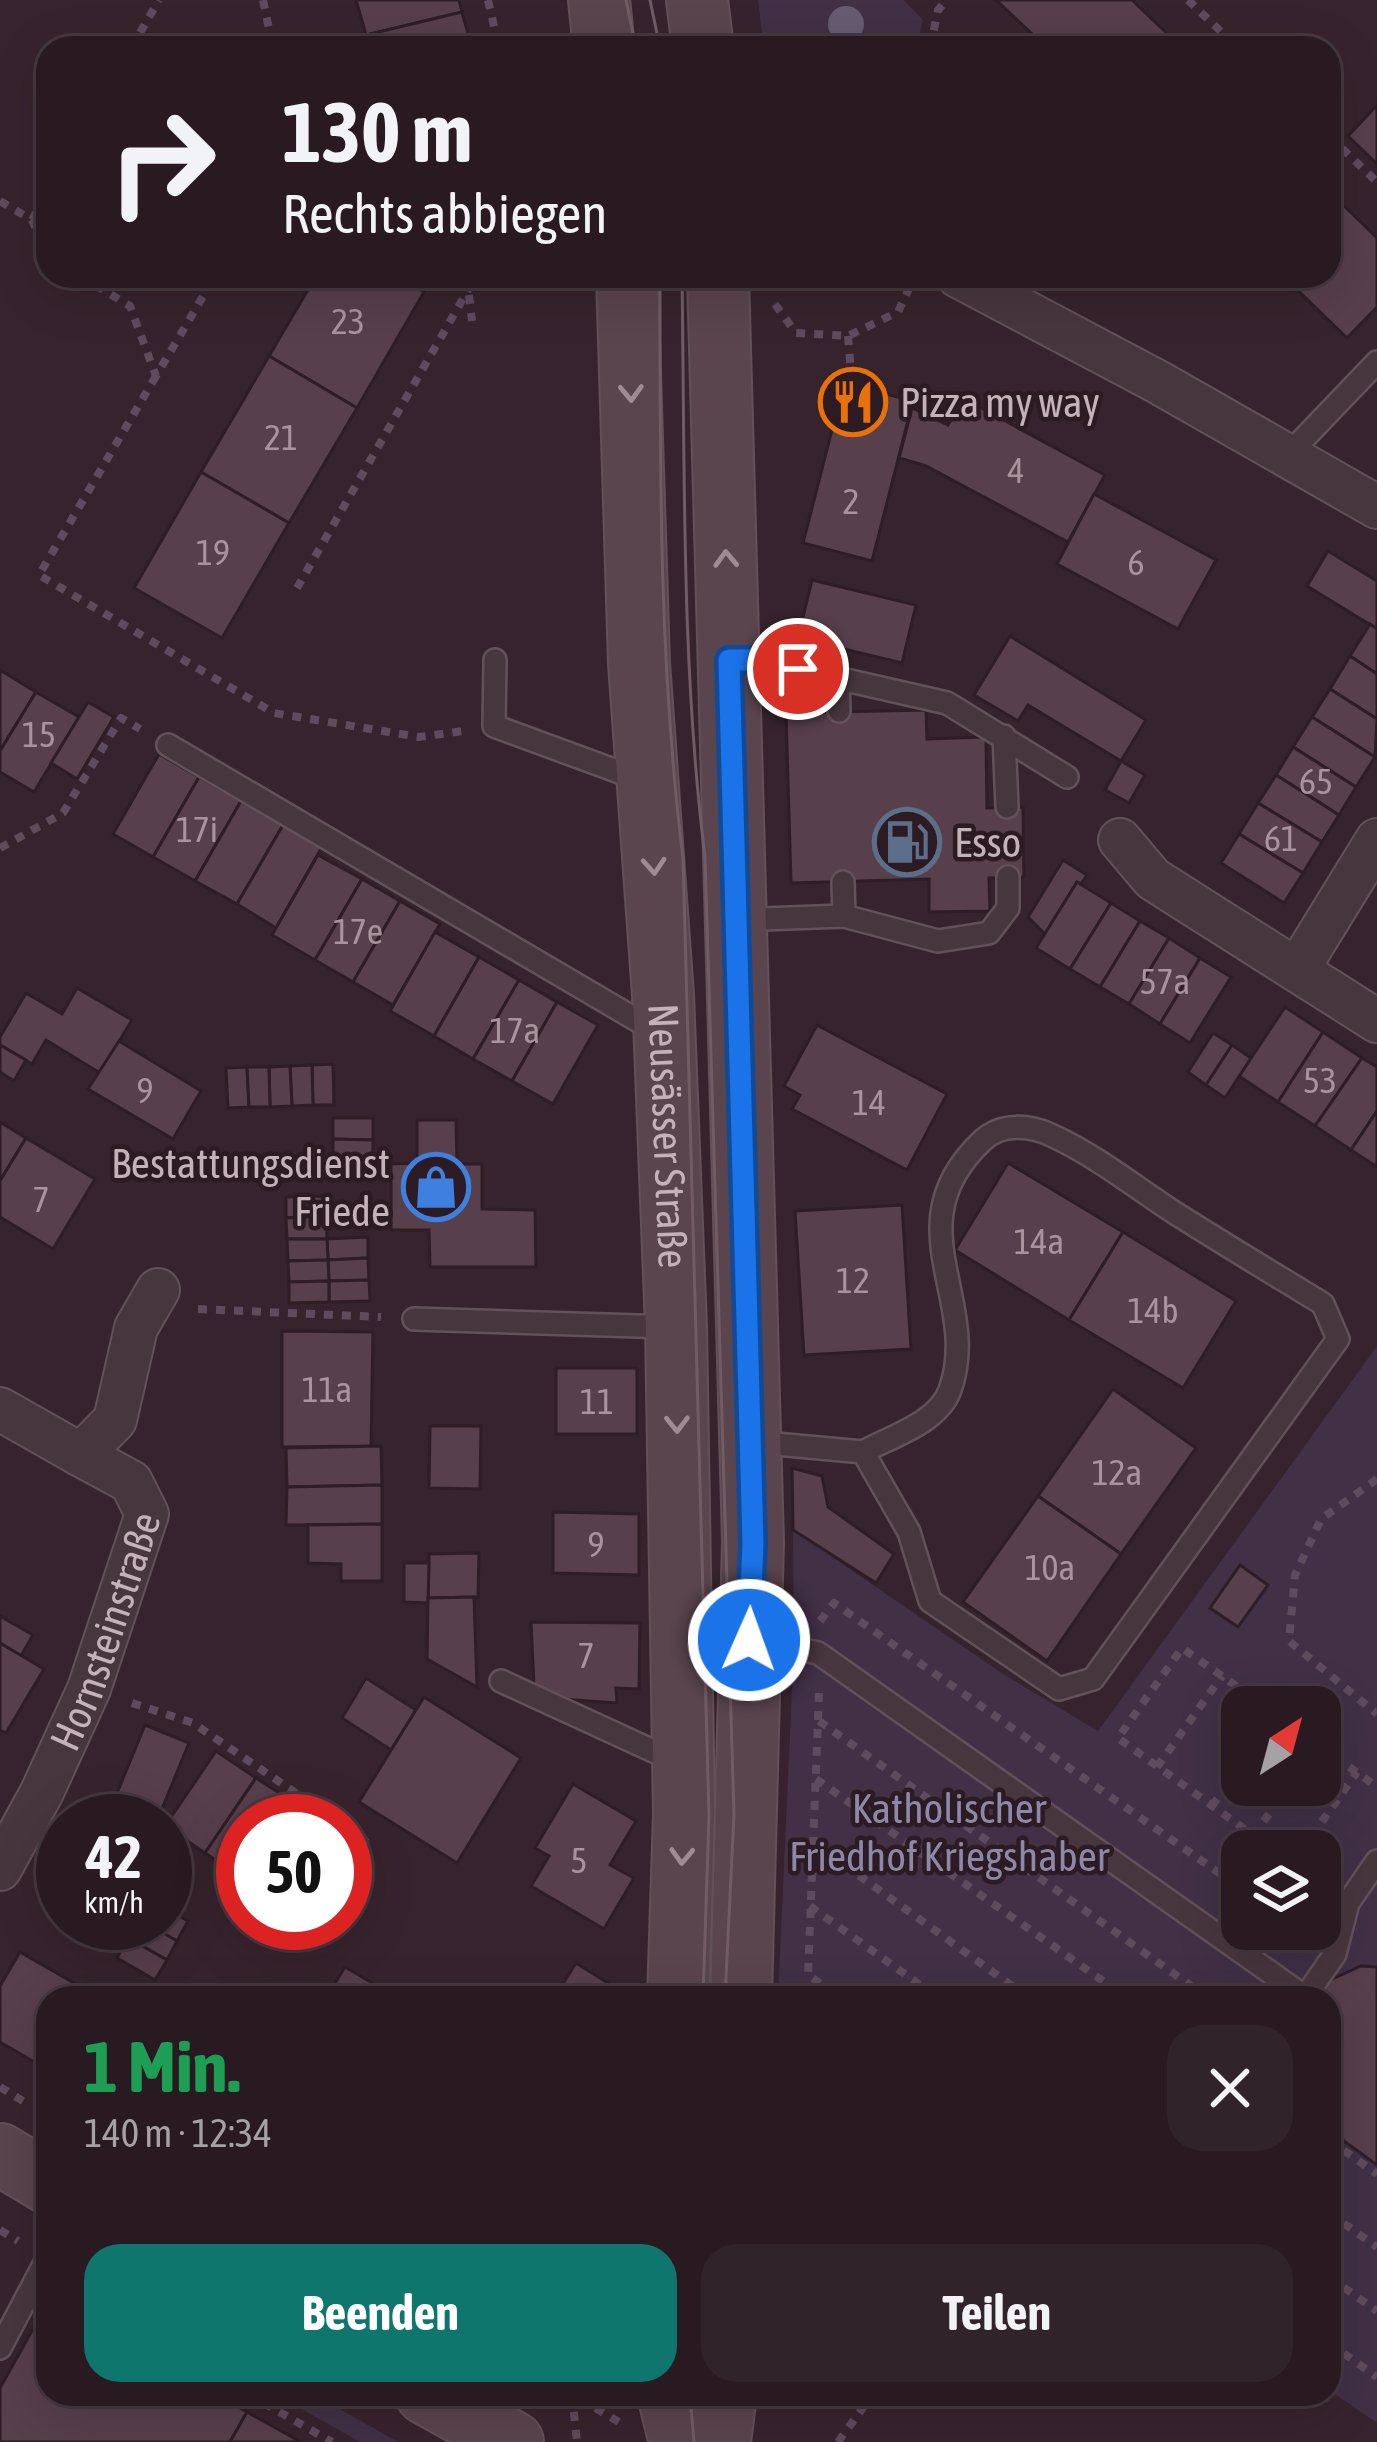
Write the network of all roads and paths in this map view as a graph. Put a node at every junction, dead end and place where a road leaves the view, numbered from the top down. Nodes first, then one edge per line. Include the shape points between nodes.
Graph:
1 (159, 0) edge
2 (262, 0) edge
3 (488, 0) edge
4 (599, 0) edge
5 (697, 0) edge
6 (928, 0) edge
7 (947, 0) edge
8 (1188, 0) edge
9 (938, 10) junction
10 (138, 36) edge
11 (270, 36) edge
12 (496, 36) edge
13 (603, 36) edge
14 (702, 36) edge
15 (933, 36) edge
16 (1226, 36) edge
17 (1341, 148) edge
18 (1377, 182) edge
19 (0, 201) edge
20 (36, 213) edge
21 (32, 220) junction
22 (36, 229) edge
23 (100, 288) edge
24 (208, 288) edge
25 (471, 288) edge
26 (627, 288) edge
27 (718, 288) edge
28 (910, 288) edge
29 (980, 288) edge
30 (468, 294) junction
31 (772, 301) dead end
32 (472, 321) dead end
33 (848, 336) junction
34 (1377, 362) edge
35 (851, 372) dead end
36 (156, 376) junction
37 (1288, 455) junction
38 (1377, 507) edge
39 (297, 588) dead end
40 (495, 659) dead end
41 (729, 660) junction
42 (838, 678) junction
43 (839, 711) dead end
44 (494, 726) junction
45 (1004, 736) junction
46 (167, 745) joint
47 (1067, 777) dead end
48 (648, 782) junction
49 (1007, 807) dead end
50 (1120, 840) dead end
51 (1377, 840) edge
52 (0, 848) edge
53 (1008, 877) dead end
54 (843, 882) dead end
55 (844, 916) junction
56 (736, 920) junction
57 (1297, 970) junction
58 (1377, 1021) edge
59 (664, 1036) junction
60 (153, 1299) joint
61 (414, 1319) joint
62 (676, 1327) junction
63 (0, 1409) edge
64 (748, 1441) junction
65 (863, 1452) junction
66 (81, 1455) junction
67 (1377, 1478) edge
68 (749, 1640) junction
69 (1222, 1676) junction
70 (501, 1681) dead end
71 (1236, 1686) edge
72 (88, 1689) junction
73 (1377, 1714) edge
74 (819, 1721) dead end
75 (1341, 1761) edge
76 (683, 1764) junction
77 (1157, 1767) junction
78 (1357, 1772) junction
79 (816, 1779) dead end
80 (1377, 1786) edge
81 (1221, 1793) edge
82 (297, 1794) edge
83 (1212, 1806) junction
84 (1245, 1830) edge
85 (1316, 1830) edge
86 (813, 1843) dead end
87 (1377, 1861) edge
88 (0, 1869) edge
89 (809, 1906) dead end
90 (678, 1986) edge
91 (741, 1986) edge
92 (921, 1986) edge
93 (1012, 1986) edge
94 (1110, 1986) edge
95 (1191, 1986) edge
96 (1289, 1986) edge
97 (1313, 1986) edge
98 (1341, 2148) edge
99 (0, 2154) edge
100 (1377, 2174) edge
101 (36, 2176) edge
102 (1341, 2221) edge
103 (0, 2230) edge
104 (17, 2239) dead end
105 (1377, 2247) edge
106 (36, 2280) edge
107 (1341, 2286) edge
108 (1377, 2312) edge
109 (0, 2348) edge
110 (1341, 2352) edge
111 (1377, 2378) edge
112 (269, 2406) edge
113 (448, 2406) edge
114 (573, 2406) edge
115 (610, 2406) edge
116 (724, 2406) edge
117 (864, 2406) edge
118 (660, 2422) edge
119 (332, 2442) edge
120 (513, 2442) edge
121 (577, 2442) edge
122 (720, 2442) edge
123 (838, 2442) edge

1 - 10 path
2 - 11 path
3 - 12 path
4 - 13 main road
5 - 14 main road
6 - 9 path
7 - 9 path
8 - 16 path
9 - 15 path
17 - 18 path
19 - 21 path
20 - 21 path
21 - 22 path
23 - 36 path via 130,306
24 - 36 path
25 - 30 path
26 -> 48 main road, Neusässer Straße
41 -> 27 main road, Neusässer Straße
28 - 33 path via 898,312
29 - 37 street
30 - 32 path
30 - 39 path
31 - 33 path via 796,333
33 - 35 path
34 - 37 lane
36 - 44 path via 39,575 274,713 419,737
37 - 38 street
40 - 44 lane
41 - 42 lane
41 - 56 main road, Neusässer Straße
42 - 43 lane
42 - 45 lane via 947,703
44 - 48 lane
45 - 47 lane
45 - 49 lane
46 - 52 path via 121,718 63,813
46 - 59 lane
48 -> 59 main road, Neusässer Straße
50 - 57 street via 1153,879
51 - 57 street
53 - 55 lane via 1008,908 989,933 938,941
54 - 55 lane
55 - 56 lane
56 - 64 main road, Neusässer Straße
57 - 58 street
59 - 62 main road, Neusässer Straße
60 - 61 path
60 - 66 street, Hornsteinstraße via 136,1328 115,1420
61 - 62 lane
62 -> 76 main road, Neusässer Straße
63 - 66 street
64 - 65 lane
64 - 68 main road, Neusässer Straße
65 - 65 lane via 909,1532 930,1601 1059,1689 1093,1679 1338,1339 1323,1304 1084,1154 1020,1125 991,1133 966,1156 945,1195 939,1239 956,1334 950,1389 938,1412
66 - 72 street, Hornsteinstraße via 131,1482 147,1514
67 - 73 path via 1322,1520 1295,1574 1288,1641
68 - 91 main road, Neusässer Straße
68 - 96 lane via 818,1653
69 - 71 path
69 - 77 path
69 - 77 path via 1182,1648 1118,1738
70 - 76 lane
72 - 82 path via 193,1723
72 - 88 street, Hornsteinstraße
74 - 95 path
75 - 78 path
76 -> 90 main road, Neusässer Straße
77 - 83 path
78 - 80 path
78 - 85 path
79 - 94 path
81 - 83 path
83 - 84 path
86 - 93 path
87 - 97 lane via 1348,1903 1335,1954
89 - 92 path
98 - 100 path
99 - 101 main road
102 - 105 path
103 - 104 path
106 - 109 lane
107 - 108 path
110 - 111 path
112 - 119 path
113 - 120 main road
114 - 121 path
115 - 118 path
116 - 122 main road
117 - 123 path

